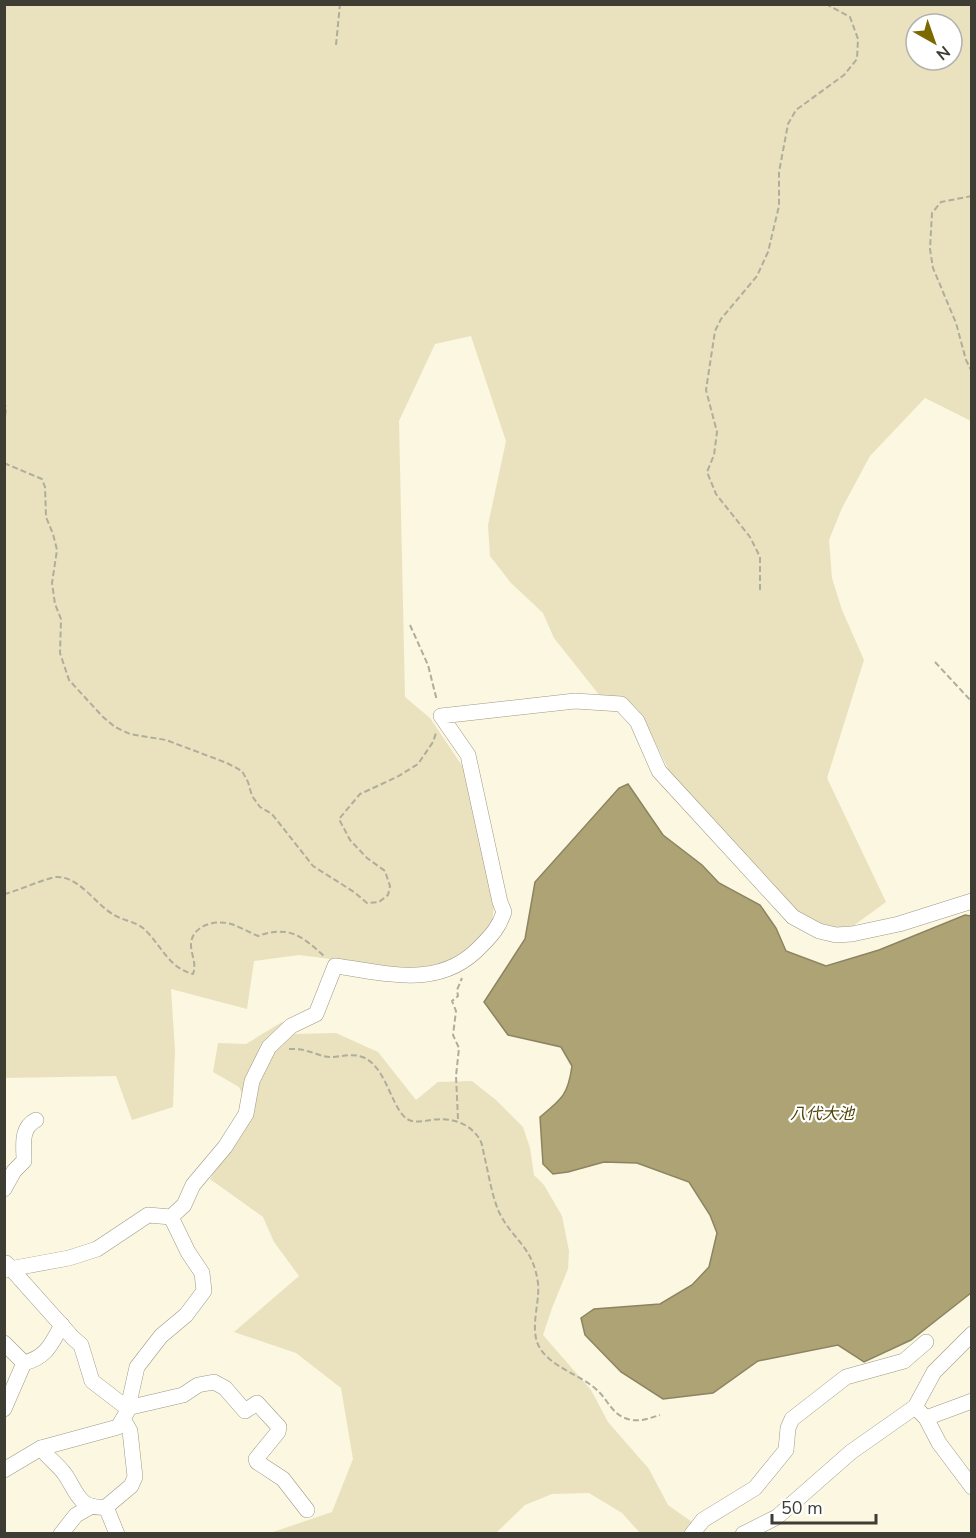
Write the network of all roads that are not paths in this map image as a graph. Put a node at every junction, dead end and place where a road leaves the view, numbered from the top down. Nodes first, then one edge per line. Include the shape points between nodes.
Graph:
1 (972, 901) edge
2 (36, 1120) dead end
3 (4, 1189) edge
4 (171, 1216) junction
5 (6, 1266) edge
6 (62, 1325) junction
7 (972, 1334) edge
8 (926, 1342) dead end
9 (4, 1343) edge
10 (24, 1363) junction
11 (972, 1401) edge
12 (4, 1409) edge
13 (921, 1413) junction
14 (125, 1414) junction
15 (41, 1448) junction
16 (4, 1470) edge
17 (972, 1487) edge
18 (99, 1507) junction
19 (307, 1510) dead end
20 (61, 1533) edge
21 (117, 1533) edge
22 (692, 1533) edge
23 (743, 1533) edge

1 - 4 street via 868,932 836,935 819,931 793,917 659,771 637,721 621,704 575,701 441,716 468,755 504,912 498,928 465,961 444,972 413,977 335,966 316,1014 291,1026 269,1047 252,1081 246,1113 225,1147 193,1185 184,1205
2 - 3 street via 25,1129 24,1161
4 - 5 street via 148,1215 97,1249 69,1258
4 - 14 street via 202,1273 204,1291 186,1316 161,1336 137,1367
5 - 6 street
6 - 10 street via 45,1354
6 - 14 street via 81,1345 92,1381
7 - 13 street via 934,1372
8 - 22 street via 904,1361 846,1377 792,1419 786,1450 755,1488 703,1520
9 - 10 street
10 - 12 street
11 - 13 street
13 - 17 street
13 - 23 street via 851,1452 777,1517
14 - 15 street via 118,1427
14 - 18 street via 135,1477 130,1486
14 - 19 street via 214,1382 225,1388 245,1411 257,1403 279,1427 257,1462 283,1479
15 - 16 street
15 - 18 street via 65,1474 80,1499
18 - 20 street via 76,1515
18 - 21 street

